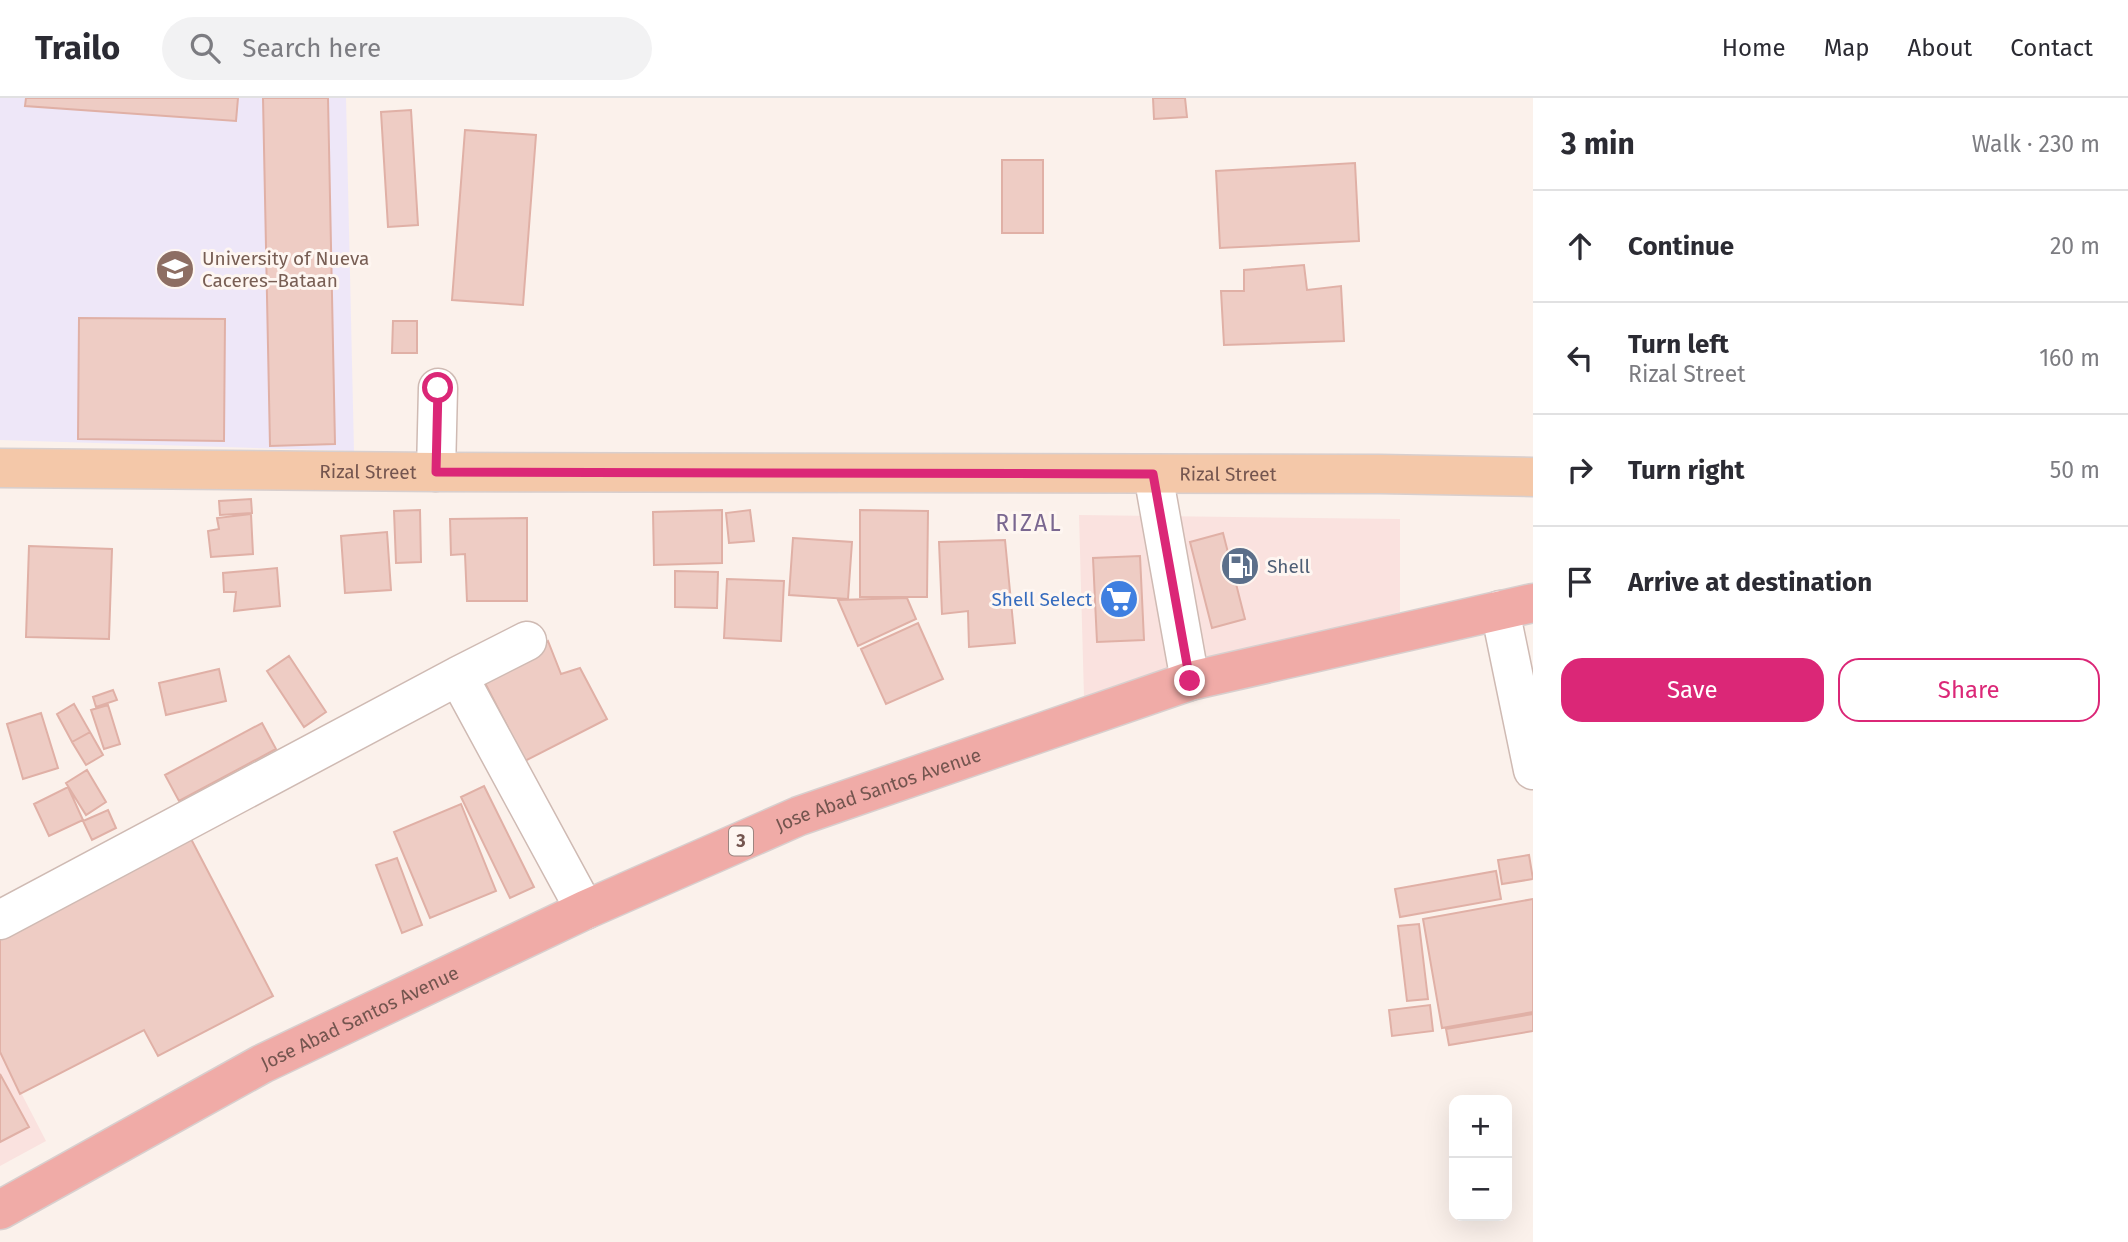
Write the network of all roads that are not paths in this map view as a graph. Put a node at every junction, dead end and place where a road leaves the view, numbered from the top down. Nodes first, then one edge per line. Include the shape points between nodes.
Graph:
1 (438, 388) dead end
2 (0, 468) edge
3 (436, 472) junction
4 (1153, 474) junction
5 (1533, 477) edge
6 (1517, 606) edge
7 (527, 640) dead end
8 (458, 676) junction
9 (1190, 681) junction
10 (1533, 771) edge
11 (585, 911) junction
12 (0, 920) edge
13 (0, 1210) edge

1 - 3 street
2 - 3 main road, Rizal Street
3 - 4 main road, Rizal Street
4 - 5 main road, Rizal Street
4 - 9 street
6 - 9 highway, Jose Abad Santos Avenue / 3
6 - 10 street
7 - 8 street
8 - 11 street
8 - 12 street
9 - 11 highway, Jose Abad Santos Avenue / 3 via 799,816
11 - 13 highway, Jose Abad Santos Avenue / 3 via 262,1064

